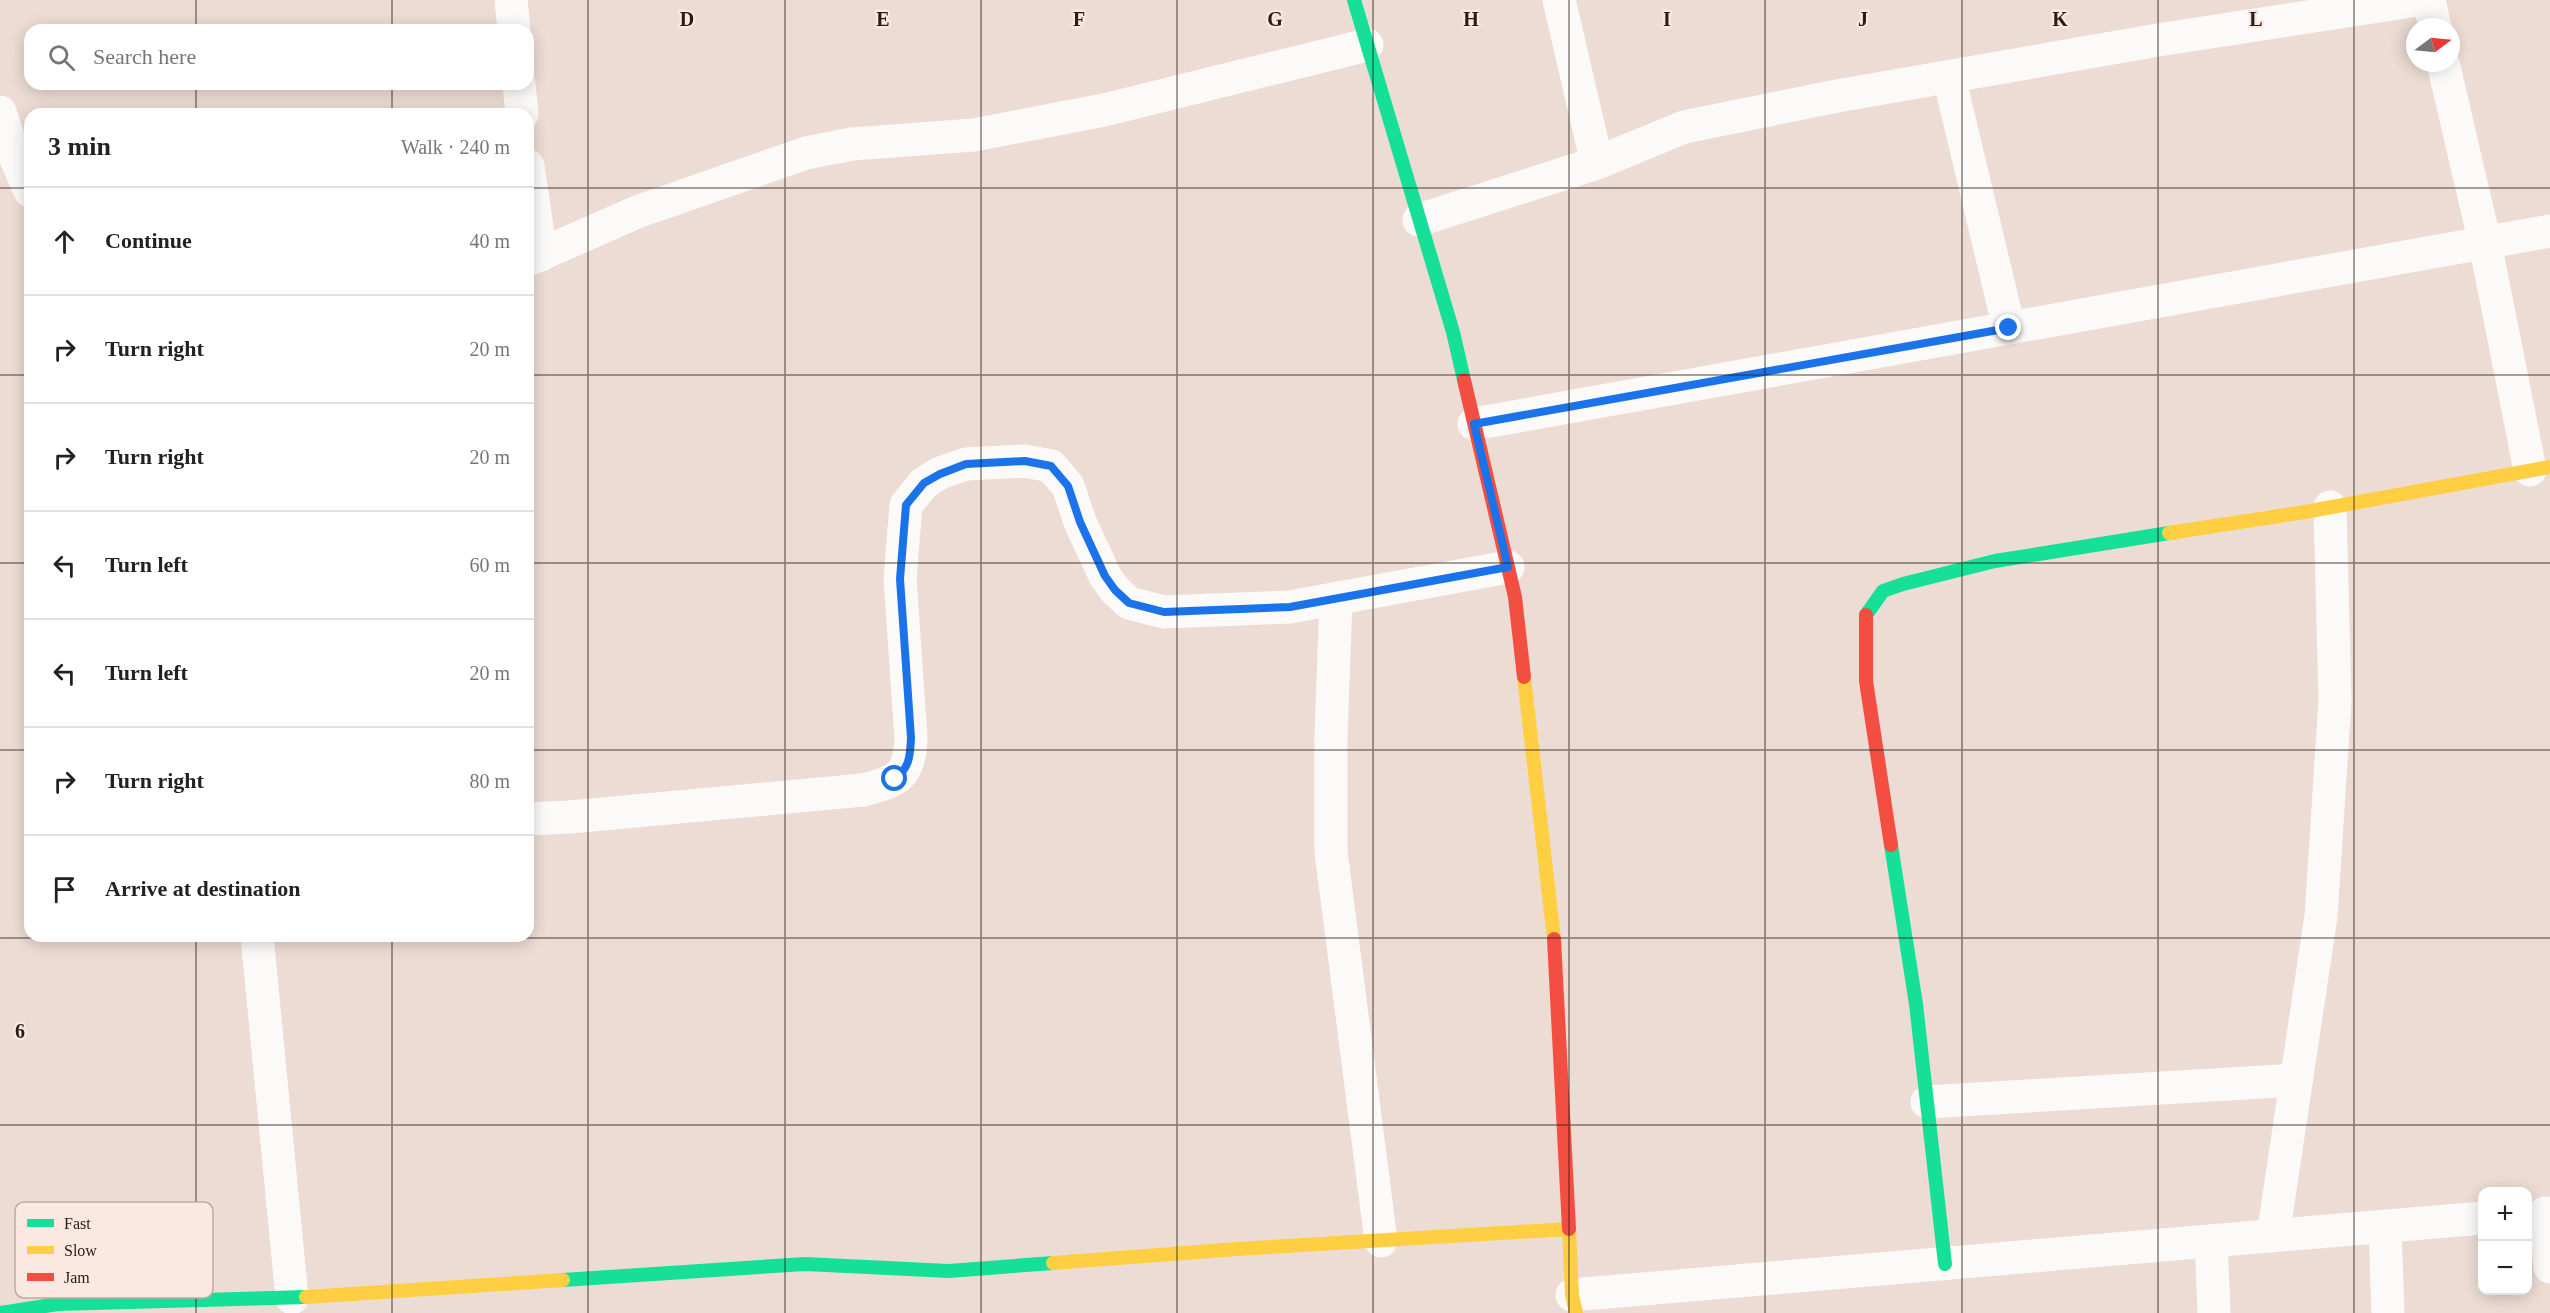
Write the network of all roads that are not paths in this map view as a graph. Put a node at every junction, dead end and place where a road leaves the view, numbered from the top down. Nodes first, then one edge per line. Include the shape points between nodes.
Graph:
1 (511, 0) edge
2 (1354, 0) edge
3 (1559, 0) edge
4 (2418, 0) edge
5 (2429, 0) edge
6 (2433, 18) edge
7 (513, 24) edge
8 (1367, 45) junction
9 (2446, 72) edge
10 (1948, 77) junction
11 (520, 90) edge
12 (521, 108) edge
13 (0, 112) edge
14 (6, 153) edge
15 (1597, 163) junction
16 (24, 182) edge
17 (1419, 220) junction
18 (2550, 231) edge
19 (2485, 243) junction
20 (534, 257) edge
21 (2009, 328) junction
22 (1474, 424) junction
23 (2540, 468) edge
24 (2330, 507) junction
25 (1508, 567) junction
26 (1336, 598) junction
27 (534, 819) edge
28 (258, 942) edge
29 (2296, 1080) junction
30 (1927, 1102) junction
31 (2541, 1213) edge
32 (2478, 1218) edge
33 (2385, 1226) junction
34 (1569, 1229) junction
35 (2273, 1236) junction
36 (1381, 1241) junction
37 (2211, 1241) junction
38 (1945, 1264) junction
39 (2550, 1267) edge
40 (292, 1298) junction
41 (1574, 1304) edge
42 (1, 1313) edge
43 (2214, 1313) edge
44 (2388, 1313) edge

1 - 7 street
2 - 8 street
3 - 15 street
4 - 10 street
5 - 6 street
8 - 17 street
8 - 20 street via 1104,110 974,135 852,144 806,153 637,212
9 - 19 street
10 - 15 street via 1684,127
10 - 21 street
11 - 12 street
13 - 14 street
14 - 16 street
15 - 17 street
17 - 22 street via 1453,332
18 - 19 street
19 - 21 street
19 - 23 street
21 - 22 street
22 - 25 street
23 - 24 street
24 - 29 street via 2335,701 2321,916
24 - 30 street via 1995,561 1903,584 1883,591 1874,601 1866,614 1866,681 1916,1004
25 - 26 street
25 - 34 street via 1515,597 1553,924
26 - 27 street via 1290,607 1164,612 1129,603 1105,576 1068,486 1051,466 1025,461 966,464 924,483 906,505 900,579 911,738 910,759 904,771 863,790
26 - 36 street via 1331,852
28 - 40 street
29 - 30 street
29 - 35 street
30 - 38 street
31 - 39 street
32 - 33 street
33 - 35 street
33 - 44 street
34 - 36 street
34 - 41 street
35 - 37 street
36 - 40 street via 949,1271 805,1264
37 - 38 street
37 - 43 street
38 - 41 street
40 - 42 street via 58,1304

